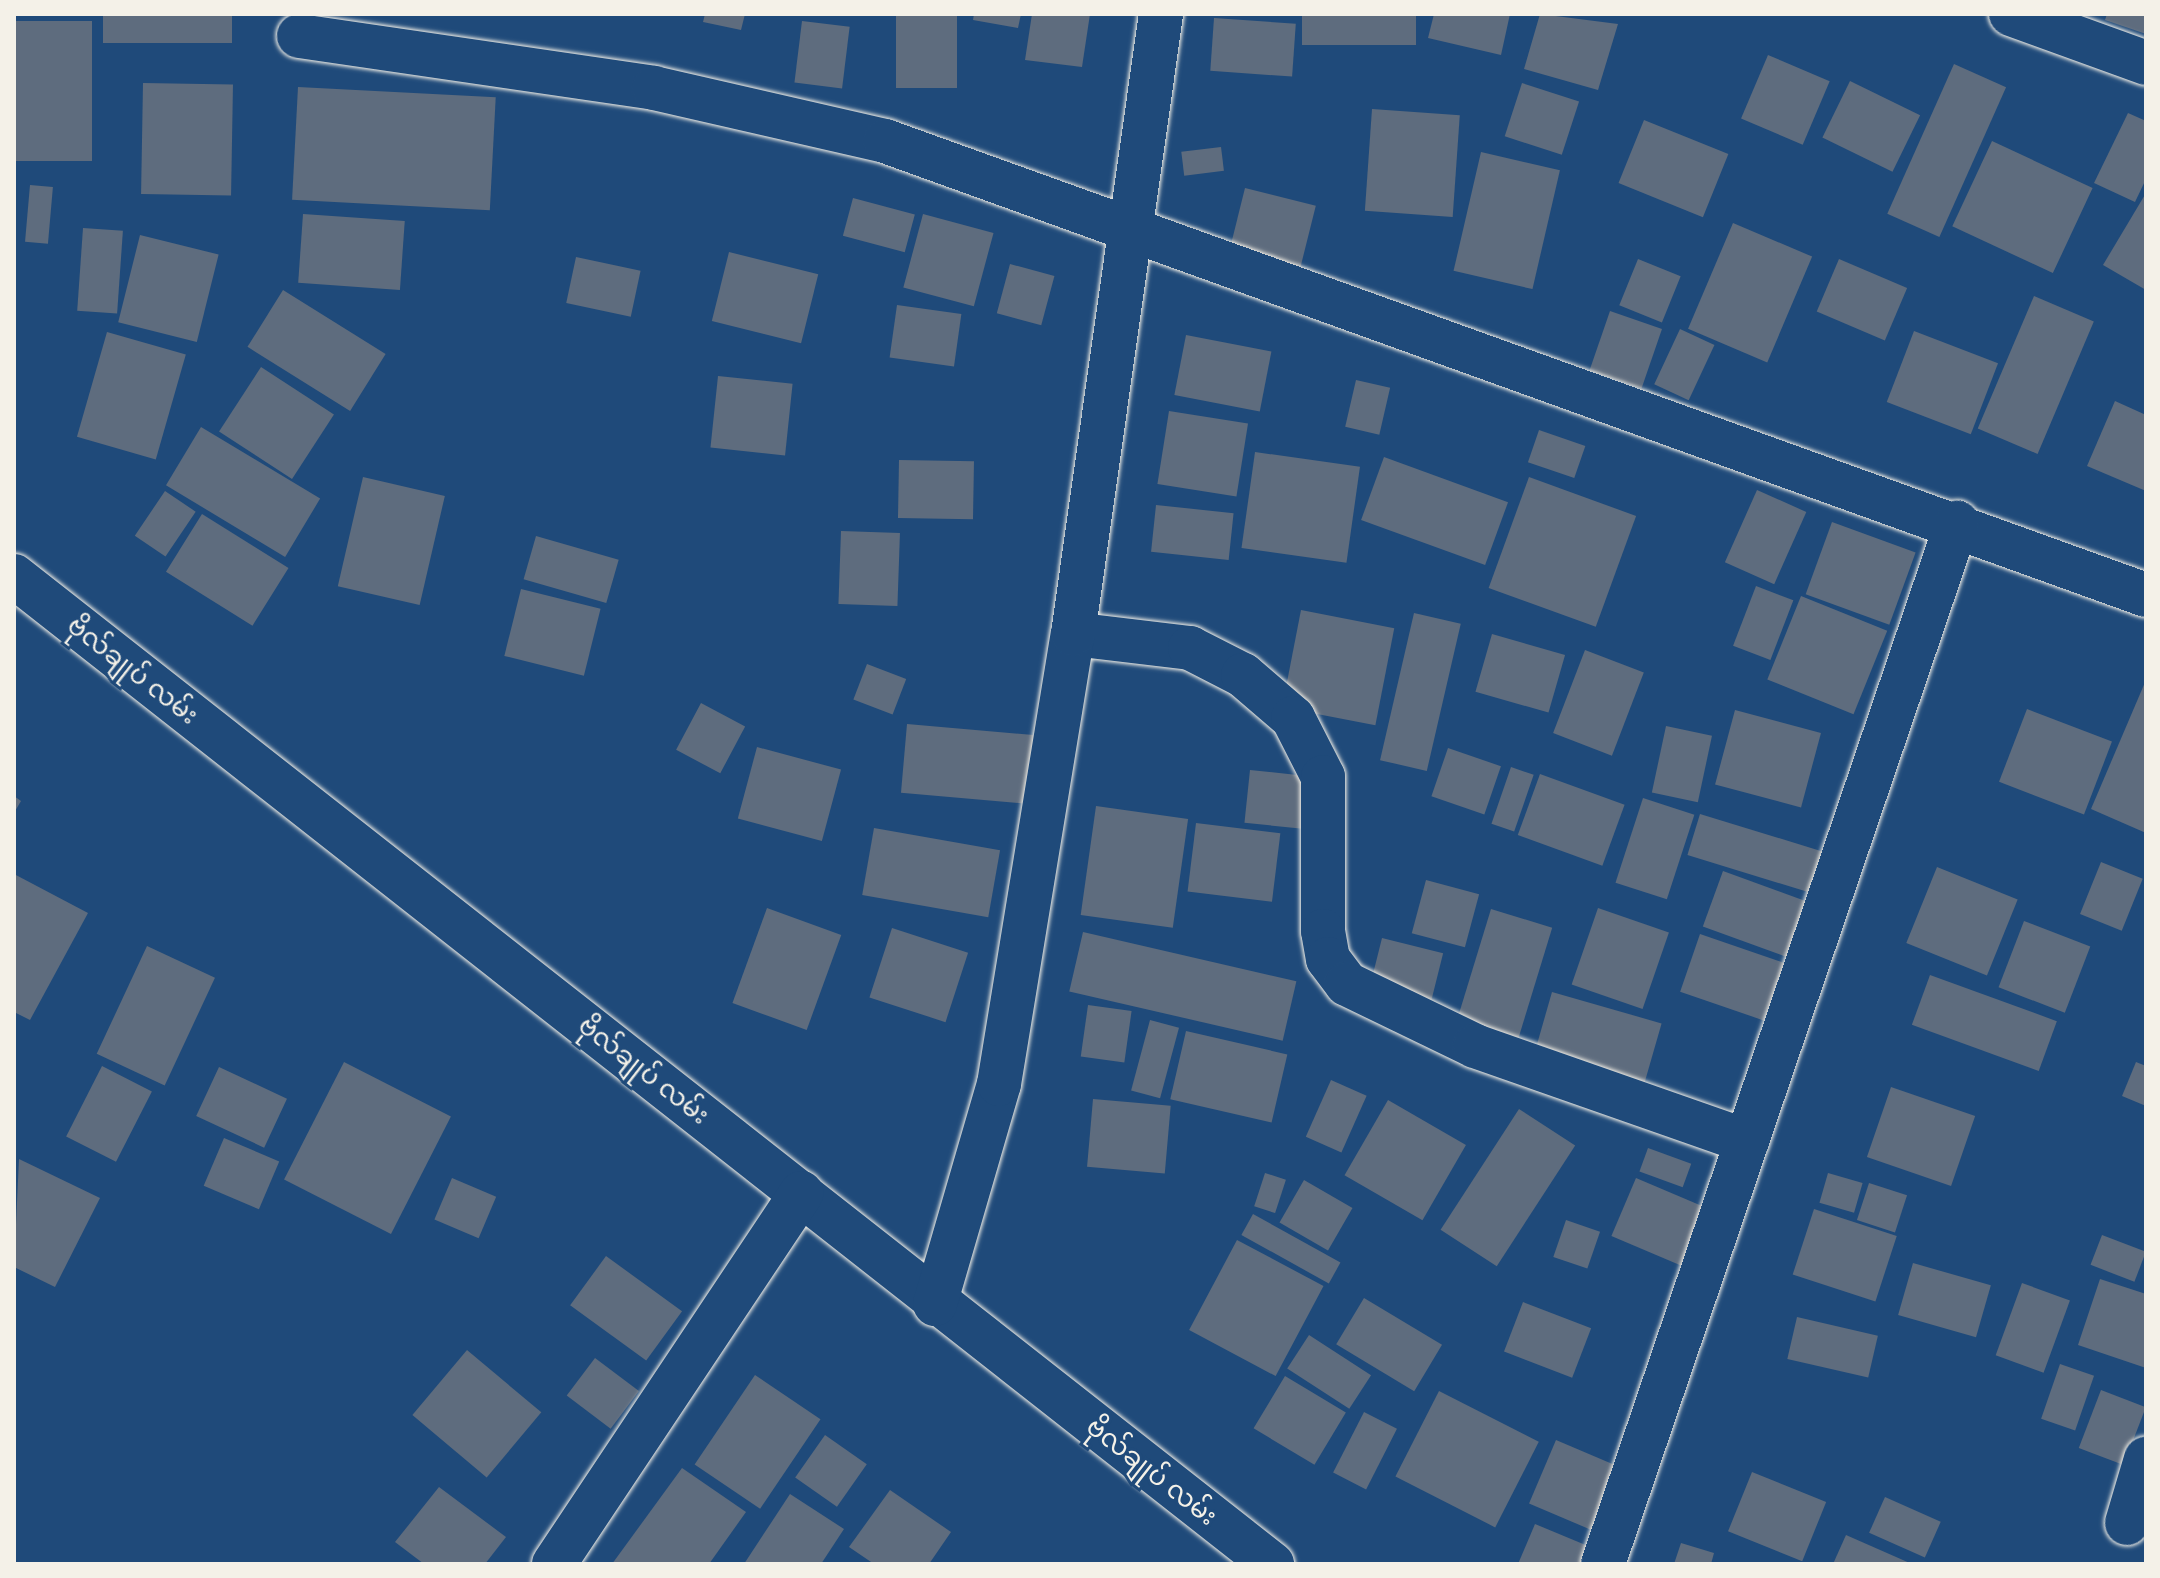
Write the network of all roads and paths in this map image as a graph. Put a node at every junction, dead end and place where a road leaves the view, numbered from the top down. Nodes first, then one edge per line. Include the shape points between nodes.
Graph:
1 (1161, 14) edge
2 (2011, 14) edge
3 (299, 36) dead end
4 (2146, 63) edge
5 (1131, 225) junction
6 (1957, 523) junction
7 (14, 576) edge
8 (2146, 595) edge
9 (1073, 634) junction
10 (1747, 1141) junction
11 (801, 1193) junction
12 (935, 1304) junction
13 (2146, 1459) edge
14 (2127, 1523) dead end
15 (554, 1564) edge
16 (1272, 1564) edge
17 (1603, 1564) edge

1 - 5 street
2 - 4 street
3 - 5 street via 684,95 885,141
5 - 6 street
5 - 9 street
6 - 8 street
6 - 10 street
7 - 11 street, ဗိုလ်ချုပ် လမ်း
9 - 10 street via 1190,648 1243,675 1293,718 1323,777 1323,931 1328,959 1347,984 1475,1046
9 - 12 street via 999,1084
10 - 17 street
11 - 12 street, ဗိုလ်ချုပ် လမ်း
11 - 15 street
12 - 16 street, ဗိုလ်ချုပ် လမ်း
13 - 14 street

